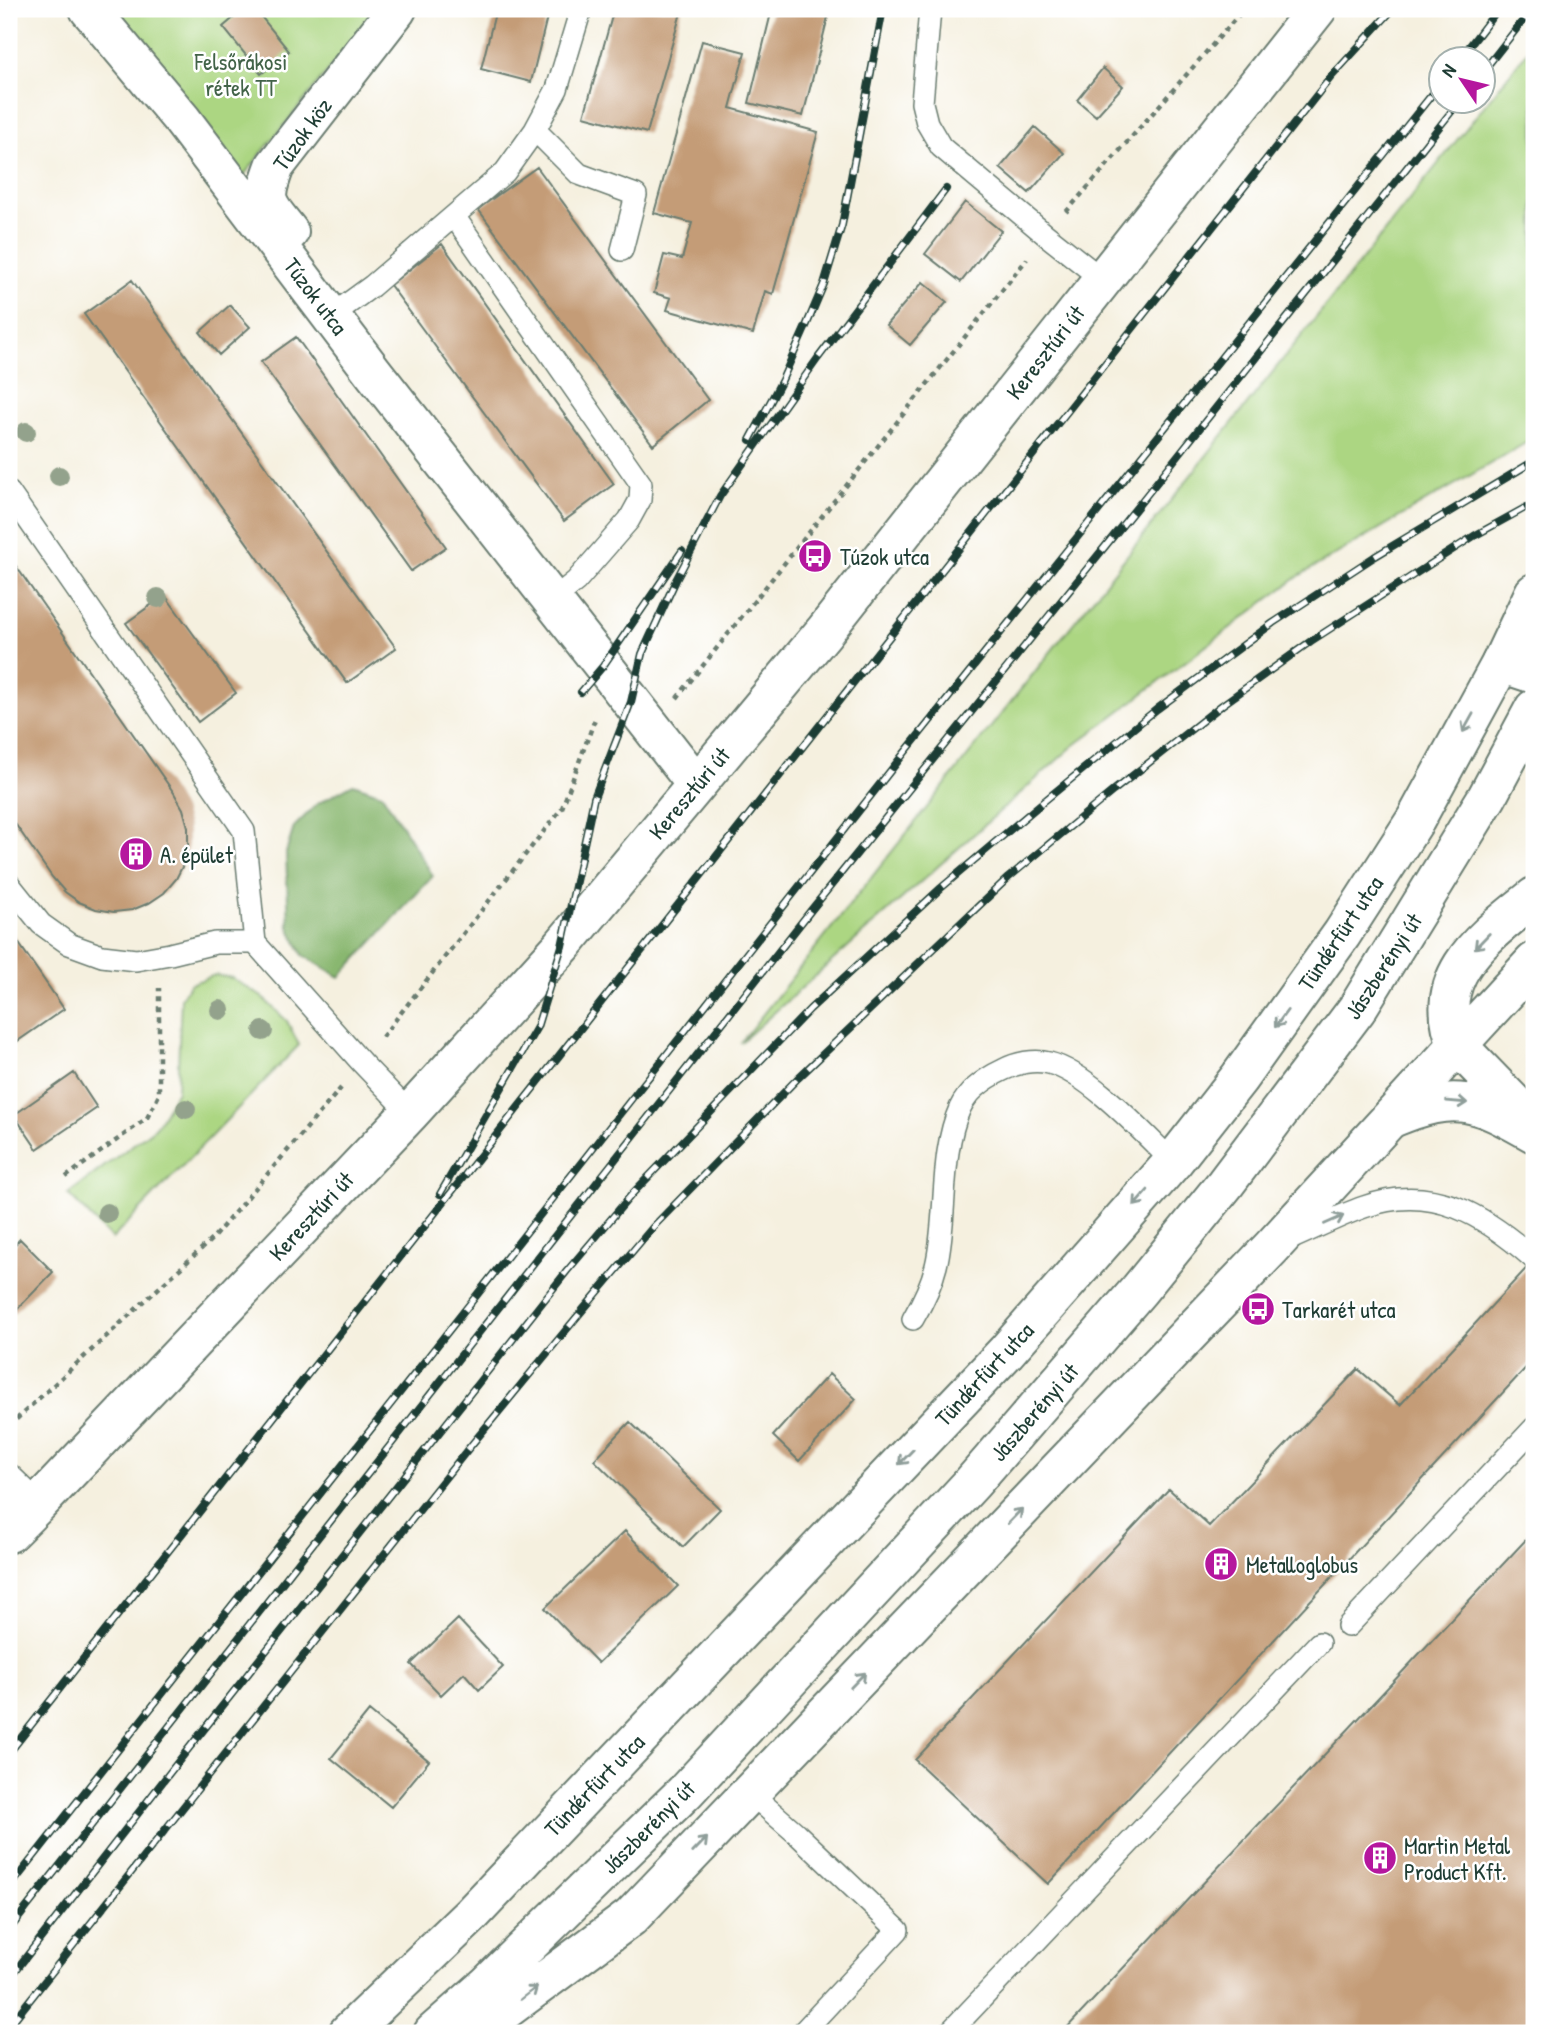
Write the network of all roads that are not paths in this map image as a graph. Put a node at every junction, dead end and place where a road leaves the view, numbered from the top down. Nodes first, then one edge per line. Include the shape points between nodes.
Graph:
1 (89, 9) edge
2 (397, 9) edge
3 (581, 9) edge
4 (930, 9) edge
5 (1317, 9) edge
6 (535, 130) junction
7 (454, 216) junction
8 (622, 250) dead end
9 (1103, 280) junction
10 (339, 310) junction
11 (9, 492) edge
12 (1534, 593) edge
13 (551, 601) junction
14 (1517, 669) edge
15 (1534, 709) edge
16 (696, 784) junction
17 (9, 884) edge
18 (1534, 897) edge
19 (255, 943) junction
20 (1534, 962) edge
21 (1458, 1046) junction
22 (410, 1113) junction
23 (1392, 1118) junction
24 (1534, 1125) edge
25 (1534, 1133) edge
26 (1173, 1162) junction
27 (1272, 1247) junction
28 (1534, 1259) edge
29 (913, 1319) dead end
30 (1534, 1428) edge
31 (9, 1474) edge
32 (39, 1503) junction
33 (9, 1533) edge
34 (1348, 1626) dead end
35 (1319, 1643) dead end
36 (750, 1793) junction
37 (348, 2033) edge
38 (433, 2033) edge
39 (474, 2033) edge
40 (802, 2033) edge
41 (948, 2033) edge

1 - 10 street, Túzok utca
2 - 10 street, Túzok köz via 275,166 266,189 268,206
3 - 6 lane via 557,89
4 - 9 lane via 922,103 941,147
5 - 9 street, Keresztúri út
6 - 7 lane via 505,172
6 - 8 lane via 579,174 636,195
7 - 10 lane
7 - 13 lane via 641,484 640,500 629,520 576,581
9 - 16 street, Keresztúri út via 824,632
10 - 13 street, Túzok utca via 373,372
11 - 19 lane via 244,831
12 - 14 street
13 - 16 street, Túzok utca
14 -> 26 street, Tündérfürt utca via 1342,934
15 - 38 street, Jászberényi út via 1487,797 1357,1009 1139,1290 972,1483 685,1792
16 - 22 street, Keresztúri út via 562,946
17 - 19 lane via 41,924 69,944 102,956 136,960 215,943
18 -> 21 street via 1487,935 1460,966 1450,998 1451,1032
19 - 22 lane
20 - 21 street
21 - 23 street
21 - 24 street
22 - 32 street, Keresztúri út
23 -> 25 street via 1443,1101 1466,1102
23 - 27 street
26 - 29 lane via 1084,1080 1066,1070 1031,1061 989,1076 960,1107 951,1134 937,1264 928,1294
26 -> 37 street, Tündérfürt utca via 1006,1352 470,1916
27 -> 28 lane via 1364,1206 1414,1198 1464,1209 1489,1222
36 -> 27 street
30 - 34 lane
31 - 32 lane
32 - 33 street, Keresztúri út
35 - 41 lane
39 -> 36 street via 631,1917
36 - 40 lane via 898,1930

